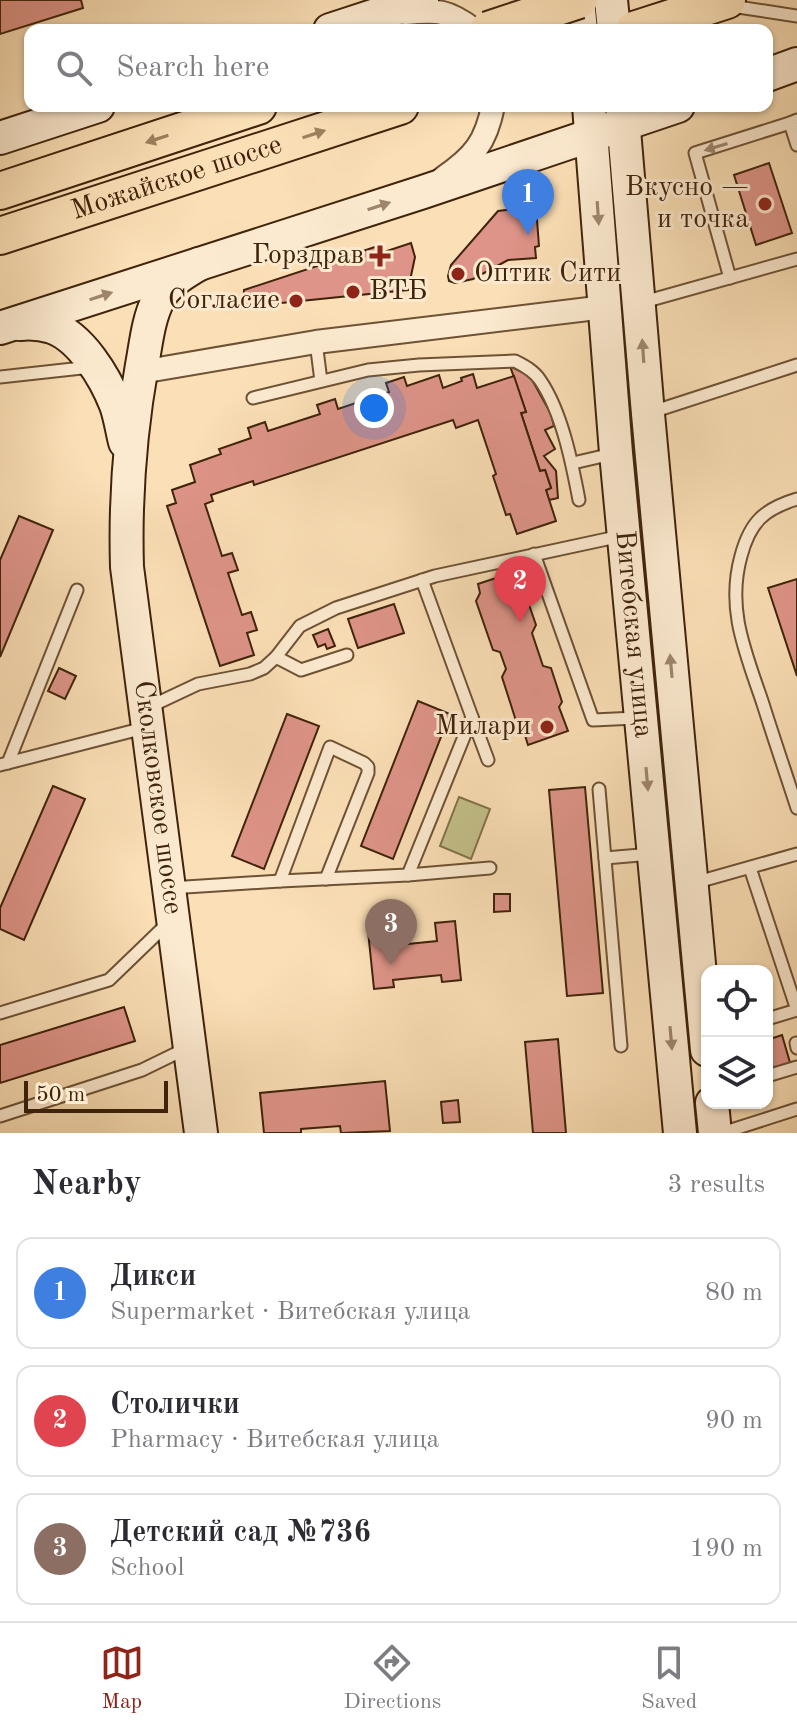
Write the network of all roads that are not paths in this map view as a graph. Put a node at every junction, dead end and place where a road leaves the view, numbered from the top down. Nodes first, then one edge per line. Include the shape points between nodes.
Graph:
1 (422, 0) edge
2 (579, 0) edge
3 (611, 0) edge
4 (727, 0) edge
5 (735, 0) edge
6 (379, 15) junction
7 (797, 16) edge
8 (350, 24) edge
9 (466, 24) edge
10 (506, 24) edge
11 (581, 24) edge
12 (613, 24) edge
13 (653, 24) edge
14 (797, 64) edge
15 (773, 73) edge
16 (80, 112) edge
17 (240, 112) edge
18 (382, 112) edge
19 (492, 112) edge
20 (623, 115) edge
21 (590, 121) edge
22 (794, 122) edge
23 (0, 138) edge
24 (797, 145) edge
25 (0, 191) edge
26 (423, 192) junction
27 (0, 236) edge
28 (797, 259) edge
29 (199, 264) junction
30 (730, 278) junction
31 (639, 303) junction
32 (605, 307) junction
33 (7, 326) edge
34 (316, 342) junction
35 (797, 365) edge
36 (96, 366) junction
37 (141, 372) junction
38 (0, 377) edge
39 (321, 381) junction
40 (253, 398) dead end
41 (648, 414) junction
42 (616, 453) junction
43 (130, 461) junction
44 (573, 463) junction
45 (797, 499) edge
46 (579, 500) dead end
47 (624, 536) junction
48 (534, 554) junction
49 (422, 580) junction
50 (77, 590) dead end
51 (347, 655) dead end
52 (276, 657) junction
53 (472, 717) junction
54 (641, 717) junction
55 (148, 718) junction
56 (488, 760) dead end
57 (4, 764) edge
58 (599, 789) dead end
59 (797, 808) edge
60 (654, 854) junction
61 (797, 854) edge
62 (605, 858) junction
63 (490, 868) dead end
64 (750, 868) junction
65 (408, 875) junction
66 (326, 879) junction
67 (280, 881) junction
68 (692, 883) junction
69 (171, 903) junction
70 (797, 1010) edge
71 (0, 1013) edge
72 (773, 1017) edge
73 (706, 1037) edge
74 (621, 1046) dead end
75 (190, 1047) junction
76 (797, 1067) edge
77 (773, 1074) edge
78 (713, 1109) edge
79 (797, 1109) edge
80 (0, 1116) edge
81 (201, 1133) edge
82 (680, 1133) edge
83 (715, 1133) edge
84 (722, 1133) edge

1 - 6 main road
2 - 10 main road, bridge
2 - 11 main road
3 - 12 main road
4 - 13 main road
5 - 7 lane via 738,7
6 - 8 main road
6 - 9 street via 428,10 453,15
14 - 15 main road
16 - 23 main road
17 -> 25 main road, Можайское шоссе
27 -> 18 main road, Можайское шоссе
19 - 26 street via 477,150
20 - 21 main road
20 - 31 main road, Витебская улица
21 - 26 main road
21 -> 32 main road, Витебская улица
22 - 24 lane
22 -> 30 lane via 695,153
29 -> 26 main road
28 - 30 lane
33 -> 29 main road
29 - 37 main road, Сколковское шоссе via 159,297
30 - 31 lane
41 -> 31 main road, Витебская улица
32 - 34 street
32 - 42 main road, Витебская улица
33 - 36 main road, Сколковское шоссе via 52,327 70,337
34 - 37 street
34 - 39 lane
35 - 41 lane
36 - 38 lane
36 - 43 main road, Сколковское шоссе via 116,405
37 - 43 main road, Сколковское шоссе
39 - 40 lane
39 - 44 lane via 368,370 515,361 540,380
68 -> 41 main road, Витебская улица
42 - 44 lane
42 - 47 main road, Витебская улица
43 - 55 main road, Сколковское шоссе via 127,567
44 - 46 lane
45 - 59 lane via 754,523 735,588 738,629
47 - 48 lane
47 - 54 main road, Витебская улица
48 - 49 lane
48 - 54 lane via 593,720
49 - 52 lane via 336,608 300,626
49 - 53 lane
50 - 57 lane
51 - 52 lane via 301,670
52 - 55 lane via 250,674 198,684
53 - 56 lane
53 - 65 lane
54 -> 60 main road, Витебская улица
55 - 57 lane
55 - 69 main road, Сколковское шоссе
58 - 62 lane
60 - 62 lane
60 -> 82 main road, Витебская улица
61 - 64 lane
62 - 74 lane
63 - 65 lane
64 - 68 lane
64 - 70 lane
65 - 66 lane
66 - 67 lane
66 - 67 lane via 368,773 364,763 330,747
67 - 69 lane
68 - 73 main road, Витебская улица
69 - 71 lane via 109,980
69 - 75 main road, Сколковское шоссе
70 - 72 lane
75 - 80 lane via 142,1070
75 - 81 main road, Сколковское шоссе
76 - 77 lane
78 - 83 main road
79 - 84 lane

